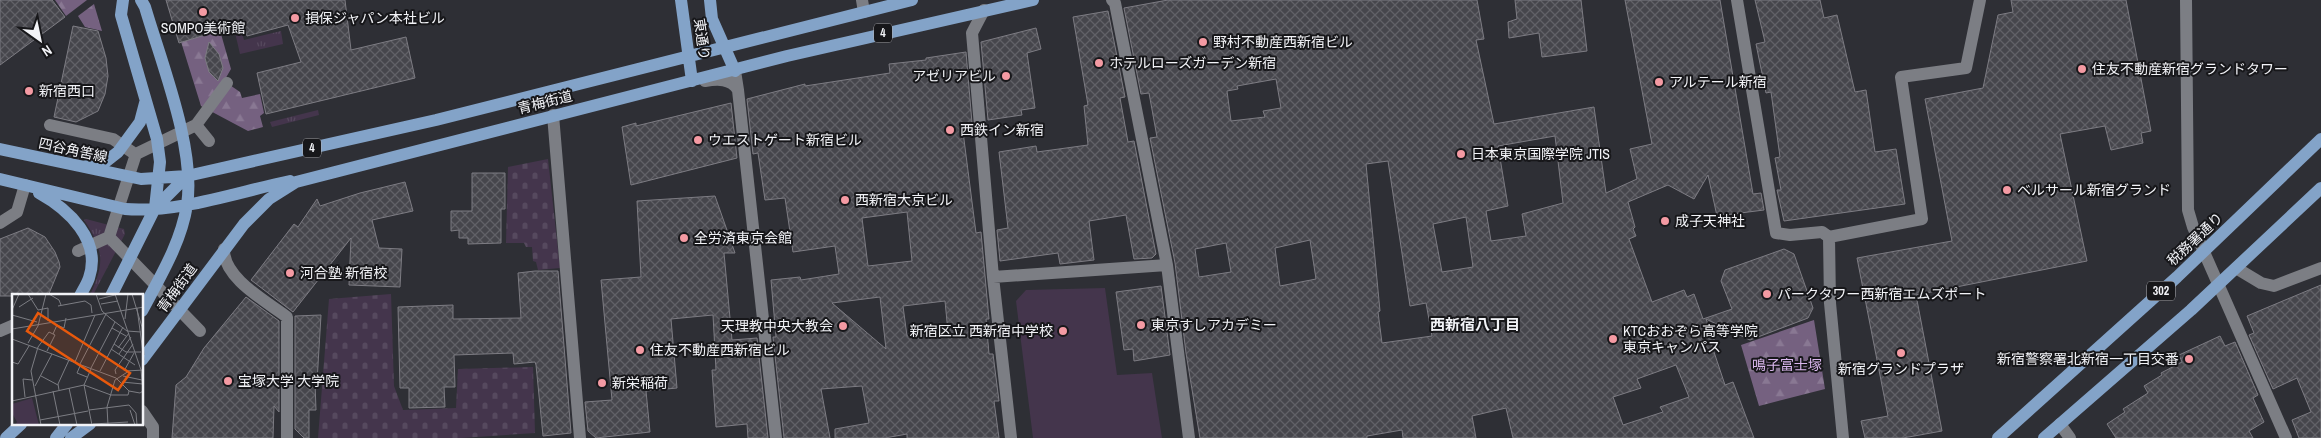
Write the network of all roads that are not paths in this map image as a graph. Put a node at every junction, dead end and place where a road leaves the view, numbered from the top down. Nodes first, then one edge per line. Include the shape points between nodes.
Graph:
1 (123, 0) edge
2 (141, 0) edge
3 (681, 0) edge
4 (710, 0) edge
5 (912, 0) edge
6 (1034, 0) edge
7 (1112, 0) edge
8 (1737, 0) edge
9 (1980, 0) edge
10 (2186, 0) edge
11 (863, 6) edge
12 (984, 10) junction
13 (724, 48) junction
14 (689, 56) junction
15 (734, 71) junction
16 (692, 81) junction
17 (227, 83) dead end
18 (657, 89) junction
19 (738, 90) junction
20 (145, 101) junction
21 (553, 115) junction
22 (50, 125) dead end
23 (196, 125) junction
24 (2321, 139) edge
25 (209, 141) dead end
26 (0, 149) edge
27 (136, 154) junction
28 (80, 167) junction
29 (187, 176) junction
30 (312, 176) junction
31 (160, 178) junction
32 (0, 179) edge
33 (25, 185) junction
34 (2321, 188) edge
35 (187, 204) junction
36 (156, 208) junction
37 (0, 223) edge
38 (109, 237) junction
39 (1829, 237) junction
40 (224, 249) junction
41 (78, 251) dead end
42 (2204, 252) junction
43 (1167, 265) junction
44 (2236, 268) junction
45 (2321, 268) edge
46 (993, 277) junction
47 (2218, 285) junction
48 (81, 294) edge
49 (112, 294) edge
50 (144, 306) edge
51 (12, 326) edge
52 (200, 330) dead end
53 (0, 331) edge
54 (144, 357) edge
55 (144, 414) edge
56 (2060, 424) junction
57 (19, 426) edge
58 (65, 426) edge
59 (87, 426) edge
60 (6, 438) edge
61 (56, 438) edge
62 (71, 438) edge
63 (153, 438) edge
64 (287, 438) edge
65 (580, 438) edge
66 (776, 438) edge
67 (1011, 438) edge
68 (1189, 438) edge
69 (1843, 438) edge
70 (1998, 438) edge
71 (2044, 438) edge
72 (2070, 438) edge
73 (2286, 438) edge

1 - 20 main road via 121,15
2 - 29 main road via 177,117 187,157
3 - 14 main road, 東通り
4 - 13 main road, 東通り via 712,19
5 - 11 main road, 青梅街道 / 4
6 - 12 main road, 青梅街道 / 4
7 - 43 street
8 - 39 street via 1776,233 1822,232
9 - 39 street via 1966,68 1901,77 1922,219
10 - 42 street via 2188,210
11 - 13 main road, 青梅街道 / 4
12 - 15 main road, 青梅街道 / 4
12 - 46 street via 972,33
13 - 14 main road, 青梅街道 / 4
13 - 15 main road, 東通り
14 - 16 main road, 東通り
14 - 29 main road, 青梅街道 / 4 via 436,120
15 - 16 main road, 青梅街道 / 4
15 - 19 street
16 - 18 main road, 青梅街道 / 4
17 - 23 street
18 - 19 street via 719,80 729,81
18 - 21 main road, 青梅街道 / 4
19 - 66 street
20 - 28 main road via 140,122 118,152 104,163
20 - 31 main road via 156,139
21 - 30 main road, 青梅街道 / 4
21 - 65 street
22 - 27 street via 113,139
23 - 25 street
23 - 27 street
24 - 42 main road, 税務署通り / 302
26 - 28 main road, 四谷角筈線
27 - 38 street
28 - 31 main road, 四谷角筈線 via 140,179
29 - 31 main road, 青梅街道
29 - 35 main road
29 - 36 main road
30 - 35 main road
30 - 40 main road, 青梅街道 / 4 via 269,199
31 - 36 main road
32 - 33 main road
33 - 36 main road via 125,209
33 - 37 street via 17,212
33 - 48 main road via 52,200 71,216 86,237 92,264
34 - 44 main road, 302
35 - 36 main road
35 - 50 main road via 167,264
36 - 49 main road
38 - 41 street
38 - 52 street
39 - 69 street via 1830,303
40 - 54 main road, 青梅街道 / 4
40 - 64 street via 224,258 233,274 287,317
42 - 47 street
42 - 70 main road, 税務署通り / 302
43 - 46 street
43 - 68 street
44 - 45 street via 2261,283 2274,286
44 - 47 main road, 302
46 - 67 street
47 - 56 main road, 302
47 - 73 street
51 - 53 street
55 - 63 street via 153,427
56 - 71 main road, 302
56 - 72 street
57 - 60 main road
58 - 61 main road
59 - 62 main road

